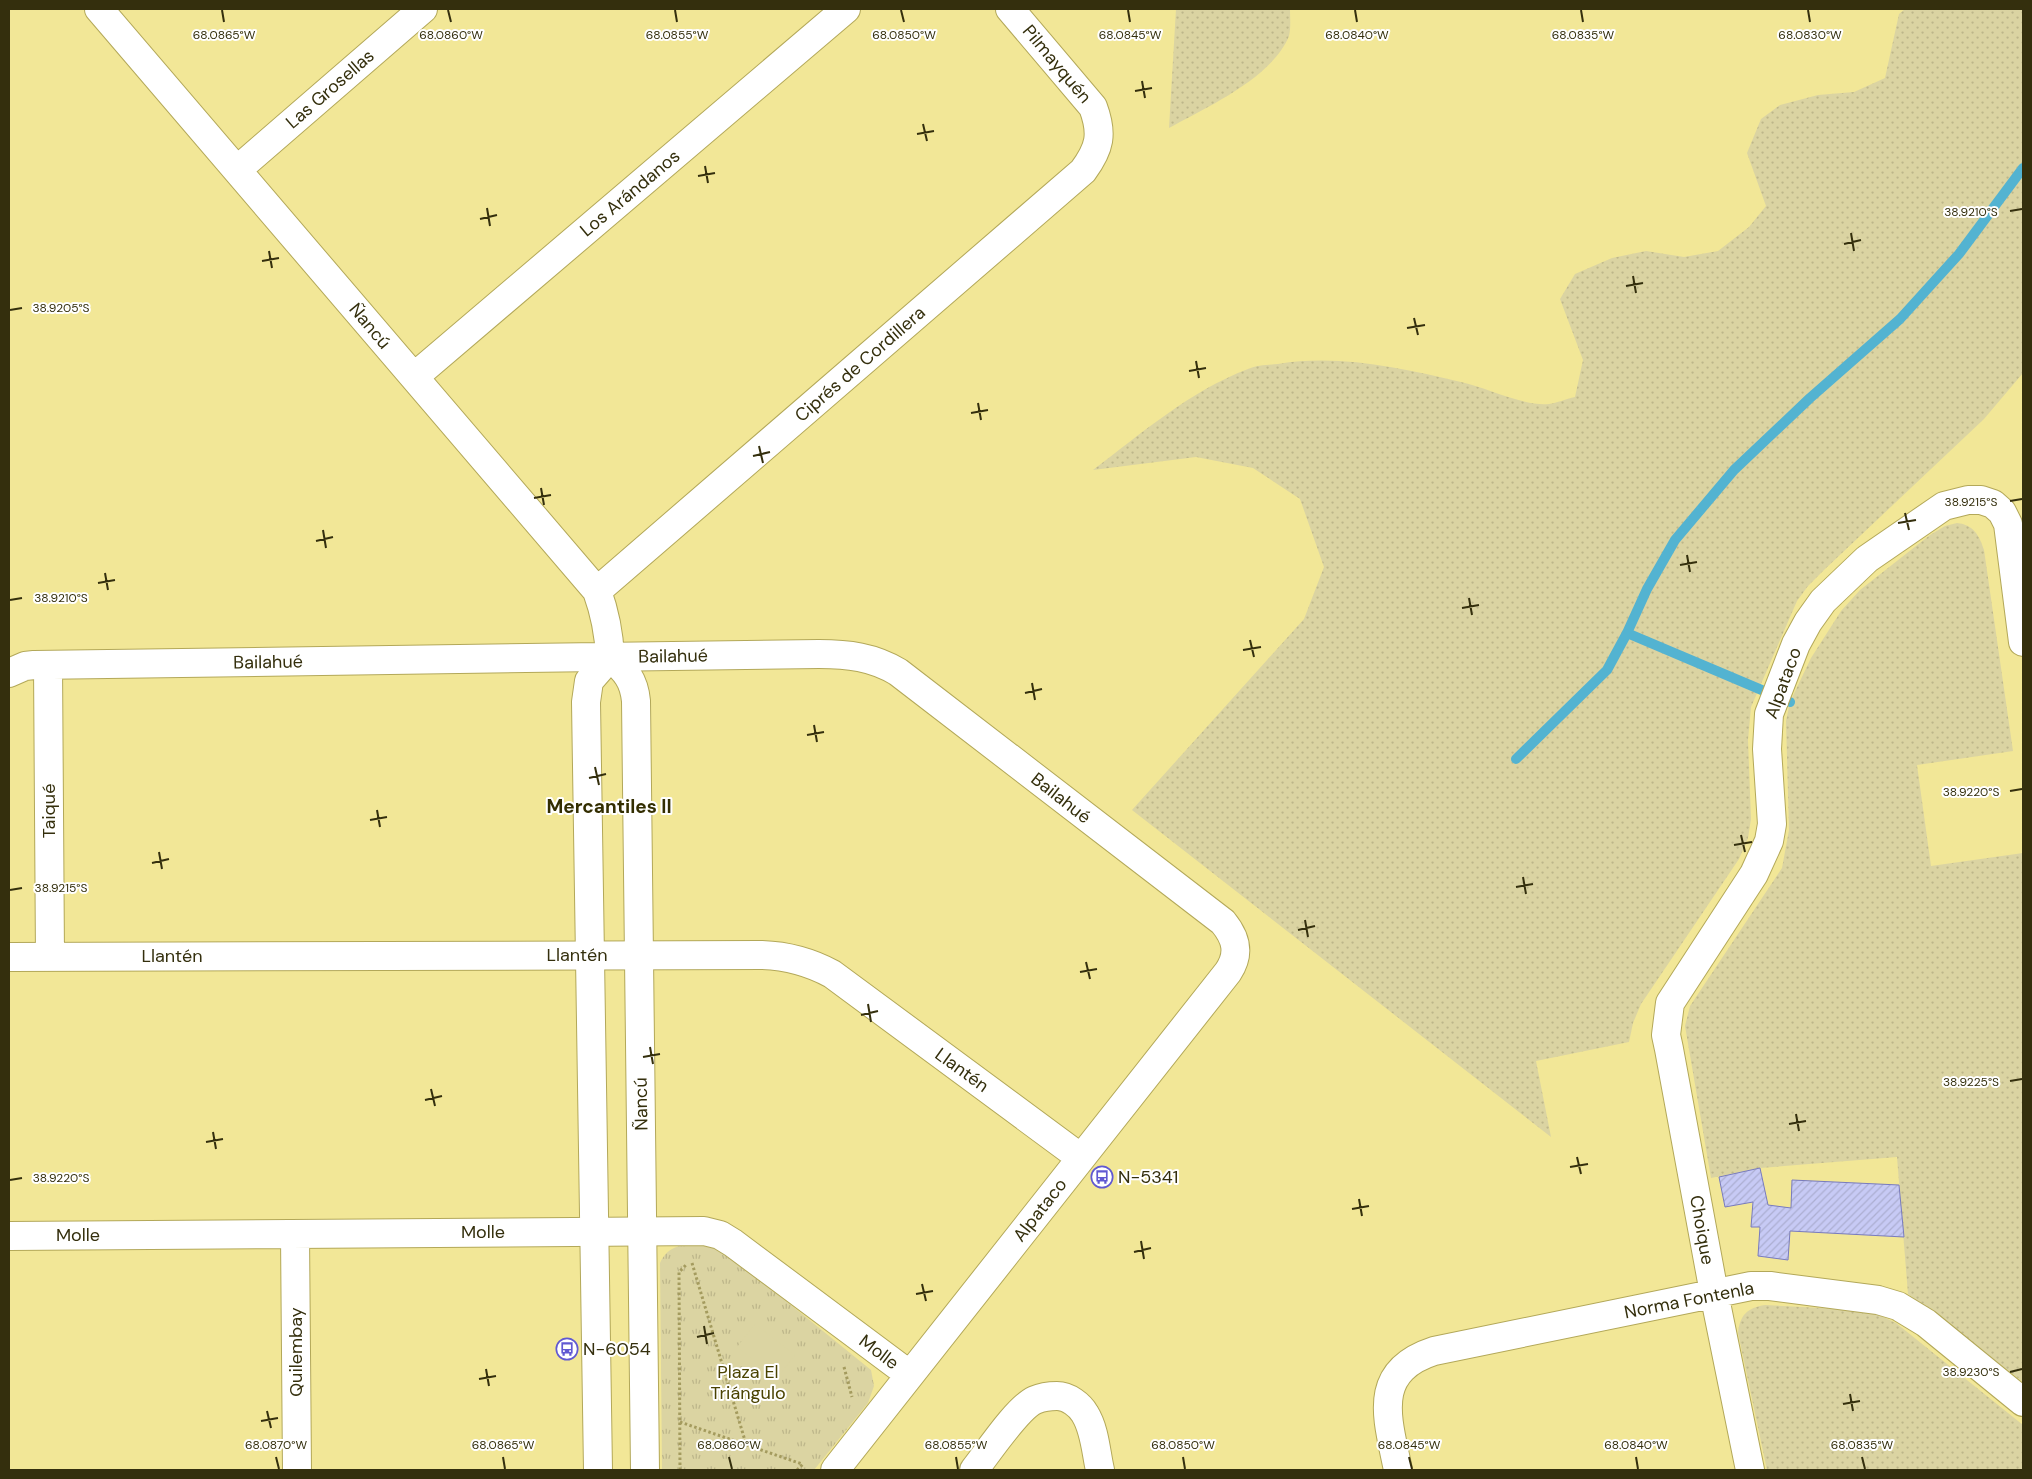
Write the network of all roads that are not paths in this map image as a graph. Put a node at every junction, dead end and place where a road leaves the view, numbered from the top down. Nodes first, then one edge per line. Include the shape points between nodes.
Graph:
1 (99, 9) edge
2 (423, 9) edge
3 (846, 9) edge
4 (1010, 9) edge
5 (1099, 123) joint
6 (237, 170) junction
7 (414, 377) junction
8 (2016, 522) edge
9 (596, 591) junction
10 (2023, 642) edge
11 (610, 657) junction
12 (48, 665) junction
13 (9, 673) edge
14 (1236, 946) joint
15 (590, 955) junction
16 (639, 955) junction
17 (50, 956) junction
18 (9, 957) edge
19 (1667, 1019) joint
20 (1082, 1158) junction
21 (594, 1231) junction
22 (643, 1231) junction
23 (295, 1234) junction
24 (9, 1236) edge
25 (1714, 1293) junction
26 (910, 1375) junction
27 (2023, 1402) edge
28 (297, 1470) edge
29 (598, 1470) edge
30 (645, 1470) edge
31 (835, 1470) edge
32 (974, 1470) edge
33 (1100, 1470) edge
34 (1398, 1470) edge
35 (1750, 1470) edge

1 - 6 street, Ñancú
2 - 6 street, Las Grosellas
3 - 7 street, Los Arándanos
4 - 5 street, Pilmayquén via 1083,93 1093,106
5 - 9 street, Ciprés de Cordillera via 1097,148 1083,170
6 - 7 street, Ñancú
7 - 9 street, Ñancú
8 - 10 street
8 - 19 street, Alpataco via 1981,500 1944,506 1867,559 1823,602 1808,622 1769,714 1767,749 1772,824 1769,841 1754,874 1676,991
9 - 11 street, Ñancú via 609,633
11 - 12 street, Bailahué
11 - 14 street, Bailahué via 820,654 876,661 898,672 1223,922
11 - 15 street via 596,671 586,691
11 - 16 street, Ñancú via 627,673 635,692
12 - 13 street, Bailahué via 25,666
12 - 17 street, Taiqué
14 - 20 street, Alpataco via 1234,964
15 - 16 street, Llantén
15 - 17 street, Llantén
15 - 21 street
16 - 20 street, Llantén via 777,956 814,964
16 - 22 street, Ñancú
17 - 18 street, Llantén
19 - 25 street, Choique via 1668,1042
20 - 26 street, Alpataco
21 - 22 street, Molle
21 - 23 street, Molle
21 - 29 street
22 - 26 street, Molle via 696,1231 720,1235
22 - 30 street, Ñancú
23 - 24 street, Molle
23 - 28 street, Quilembay
25 - 27 street, Norma Fontenla via 1770,1286 1878,1300 1898,1306 1926,1323
25 - 34 street, Norma Fontenla via 1434,1351 1409,1361 1393,1379 1387,1407
25 - 35 street, Choique
26 - 31 street, Alpataco
32 - 33 street via 1023,1409 1048,1396 1064,1396 1086,1414

